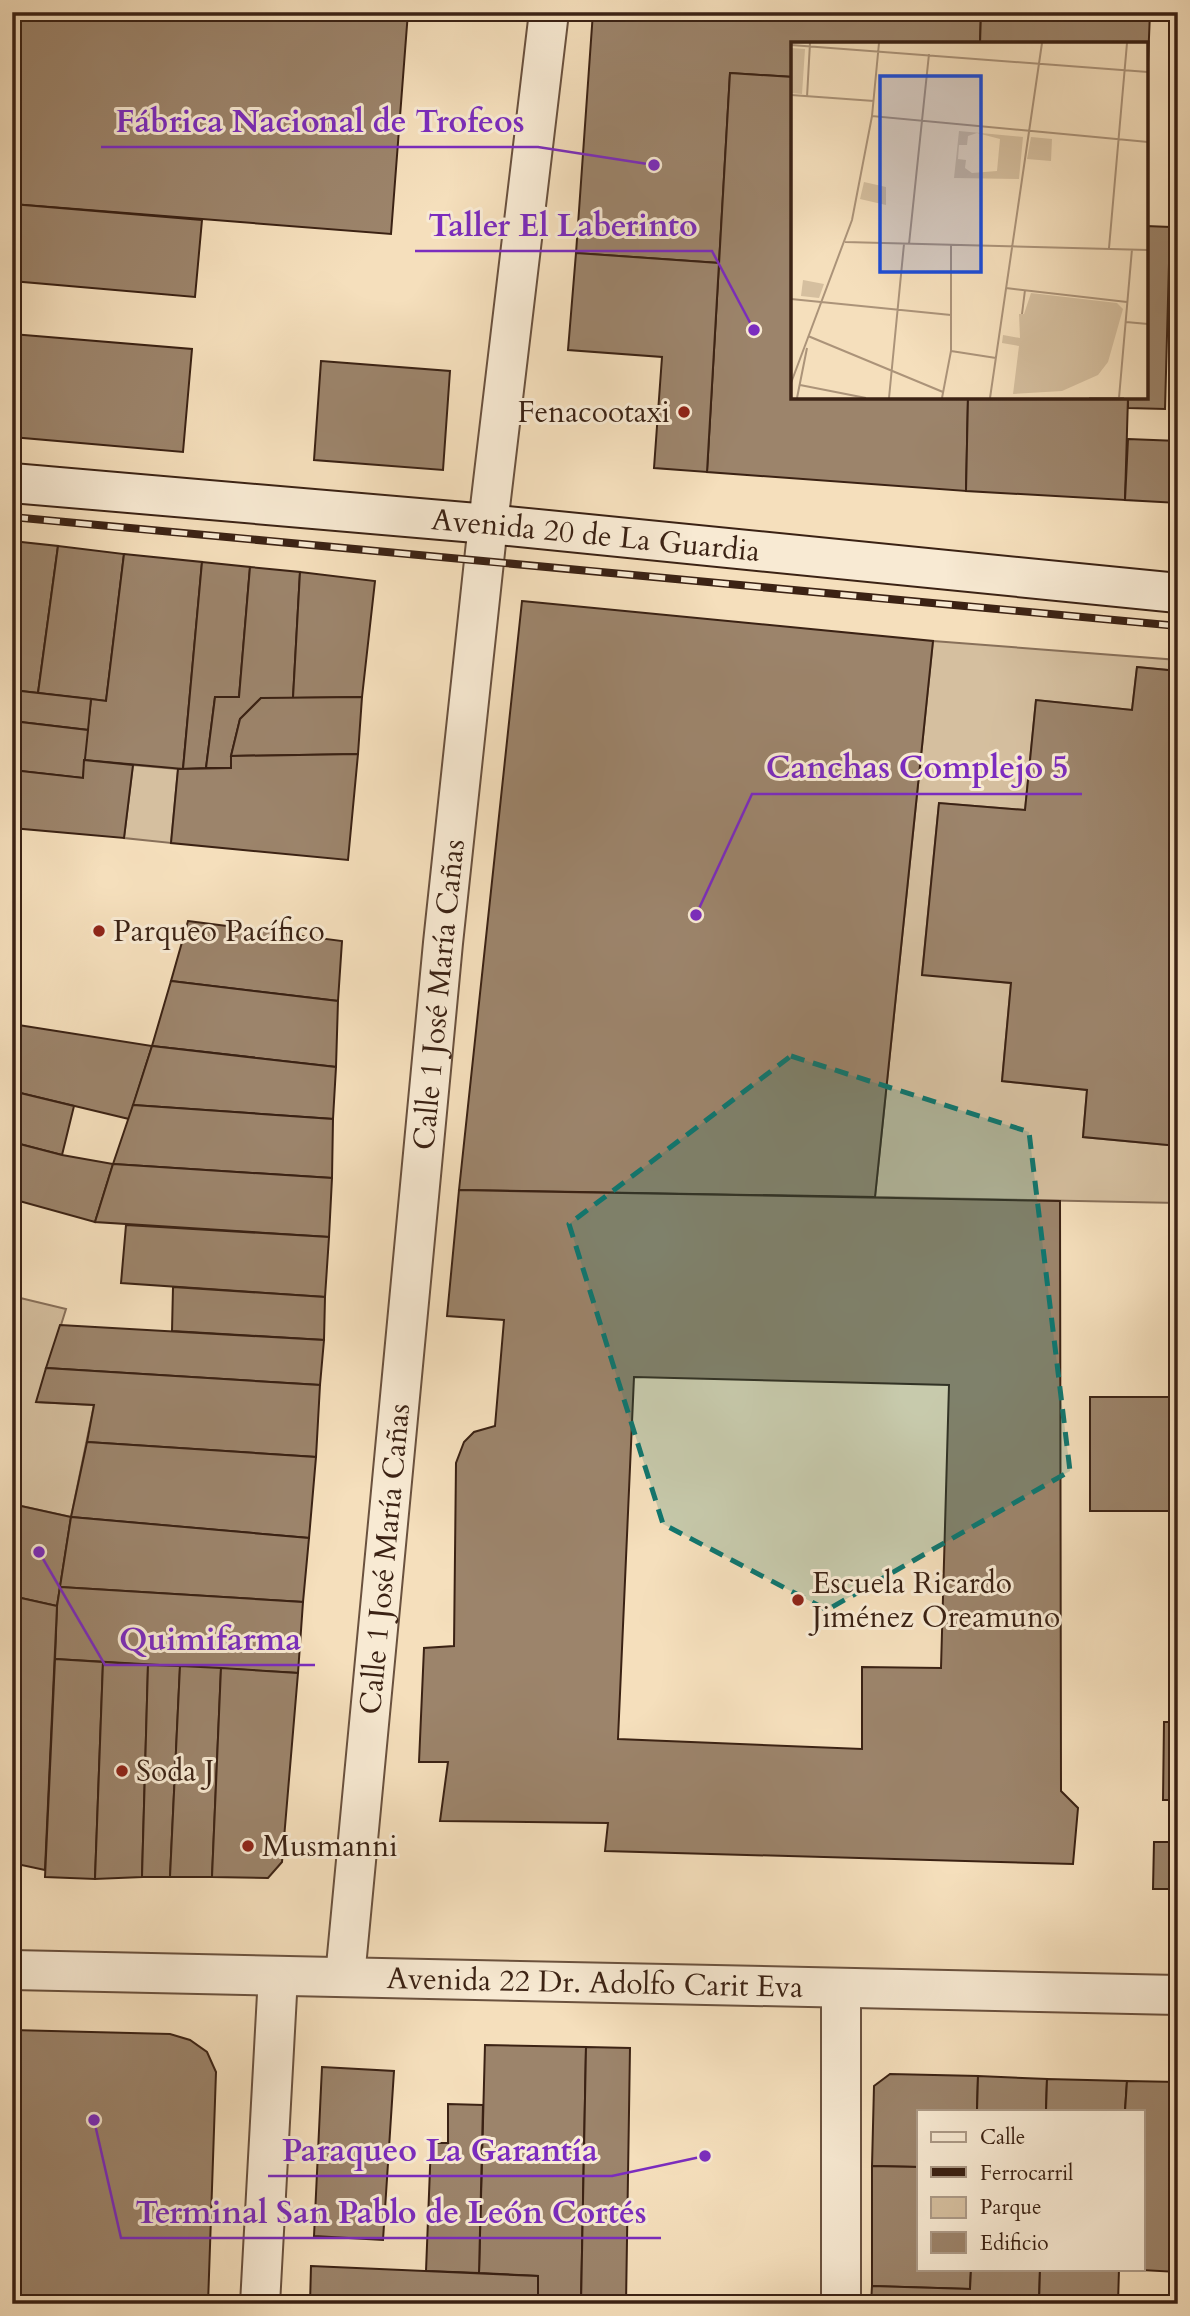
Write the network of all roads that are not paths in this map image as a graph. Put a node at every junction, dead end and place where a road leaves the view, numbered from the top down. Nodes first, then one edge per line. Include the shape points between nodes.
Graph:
1 (549, 12) edge
2 (12, 483) edge
3 (488, 524) junction
4 (1178, 593) edge
5 (12, 1970) edge
6 (278, 1976) junction
7 (345, 1977) junction
8 (841, 1989) junction
9 (1178, 1995) edge
10 (260, 2304) edge
11 (841, 2304) edge

1 - 3 street, Calle 1 José María Cañas
2 - 3 street, Avenida 20 de La Guardia
3 - 4 street, Avenida 20 de La Guardia
3 - 7 street, Calle 1 José María Cañas via 443,943
5 - 6 street, Avenida 22 Dr. Adolfo Carit Eva
6 - 7 street, Avenida 22 Dr. Adolfo Carit Eva
6 - 10 street
7 - 8 street, Avenida 22 Dr. Adolfo Carit Eva
8 - 9 street, Avenida 22 Dr. Adolfo Carit Eva
8 - 11 street

